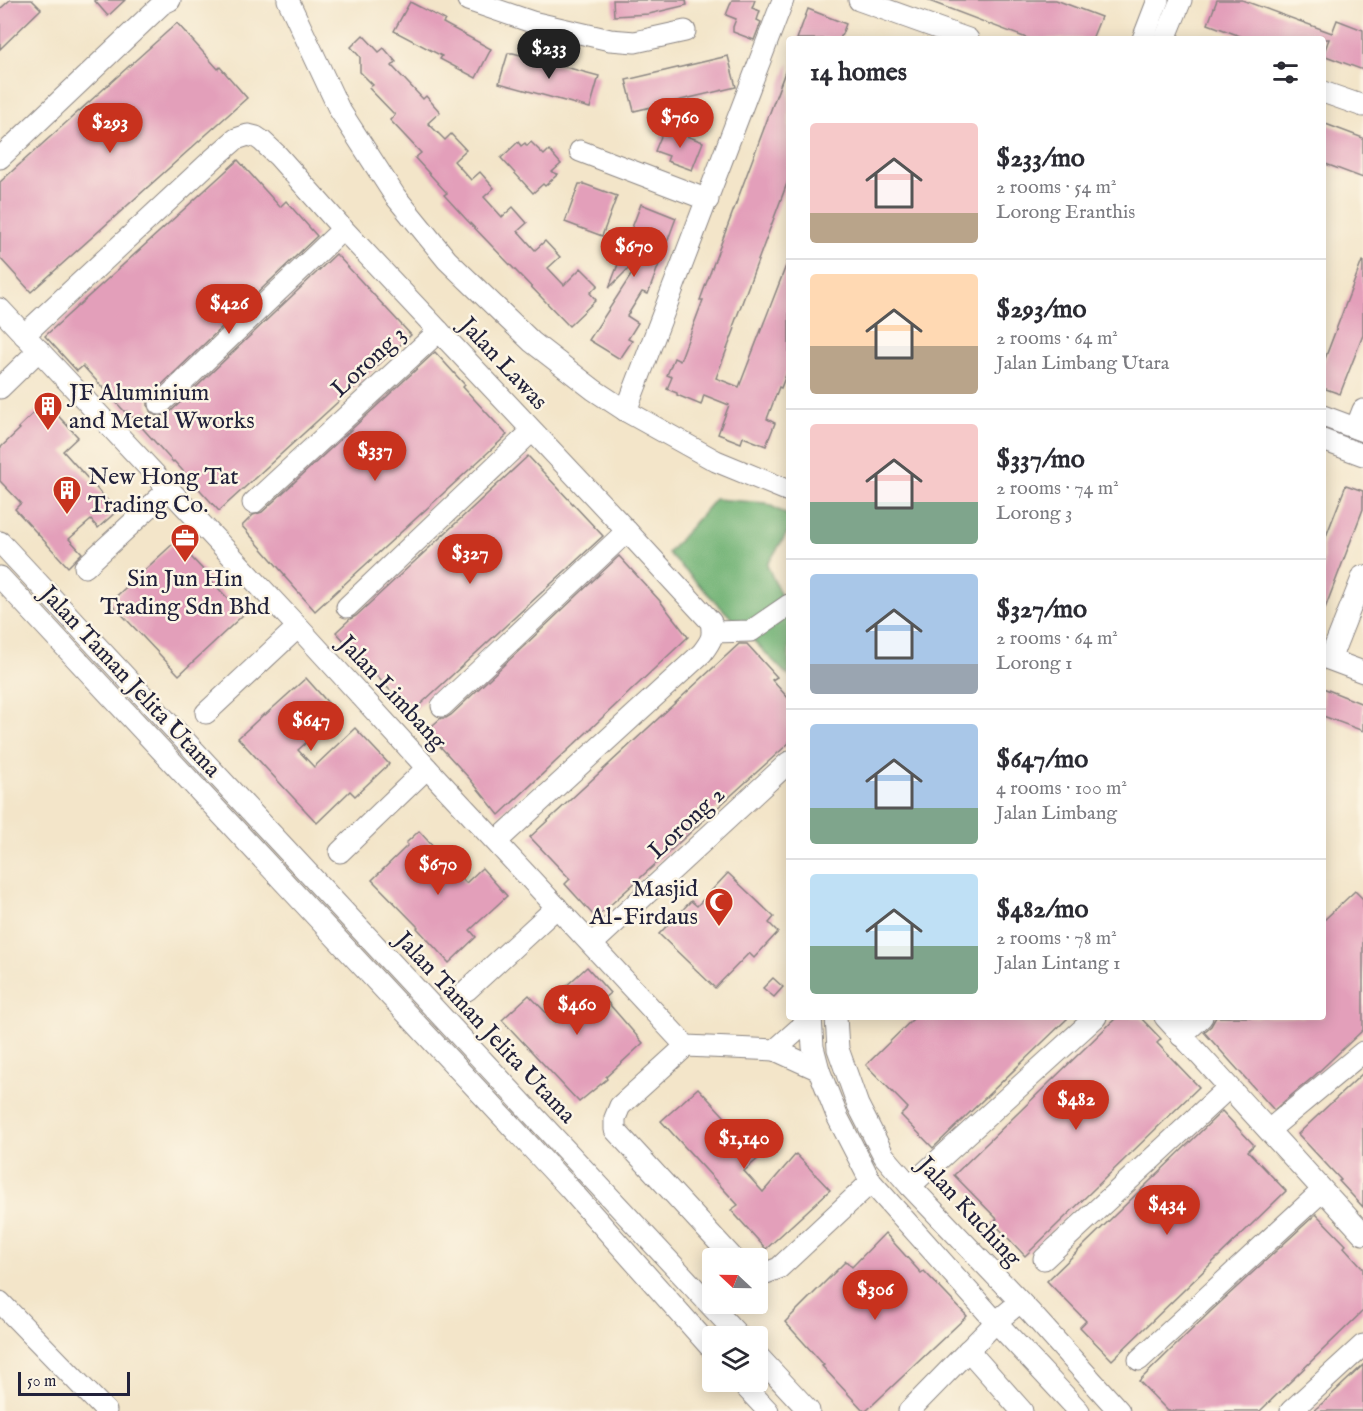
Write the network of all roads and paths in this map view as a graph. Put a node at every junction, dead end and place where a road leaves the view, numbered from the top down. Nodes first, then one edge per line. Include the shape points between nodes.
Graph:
1 (170, 0) edge
2 (288, 0) edge
3 (468, 0) edge
4 (783, 0) edge
5 (859, 0) edge
6 (1158, 0) edge
7 (1181, 0) edge
8 (686, 31) dead end
9 (937, 34) edge
10 (1144, 36) edge
11 (1170, 36) edge
12 (1326, 93) edge
13 (1363, 106) edge
14 (580, 151) dead end
15 (0, 158) edge
16 (708, 200) junction
17 (343, 229) junction
18 (0, 309) edge
19 (439, 331) junction
20 (31, 342) junction
21 (0, 388) edge
22 (160, 404) dead end
23 (626, 411) junction
24 (1326, 417) edge
25 (1361, 423) edge
26 (532, 431) junction
27 (1326, 441) edge
28 (1363, 455) edge
29 (168, 490) junction
30 (786, 490) edge
31 (253, 503) dead end
32 (627, 531) junction
33 (0, 542) edge
34 (85, 567) dead end
35 (1363, 576) edge
36 (0, 577) edge
37 (346, 607) dead end
38 (786, 607) edge
39 (298, 627) junction
40 (713, 632) junction
41 (1326, 658) edge
42 (1363, 672) edge
43 (442, 706) dead end
44 (206, 713) dead end
45 (786, 765) edge
46 (427, 768) junction
47 (496, 841) junction
48 (340, 852) dead end
49 (557, 907) junction
50 (592, 944) junction
51 (467, 990) dead end
52 (808, 1020) edge
53 (811, 1020) edge
54 (836, 1020) edge
55 (1093, 1020) edge
56 (1168, 1020) edge
57 (1199, 1020) edge
58 (1182, 1036) junction
59 (687, 1046) junction
60 (775, 1050) junction
61 (1363, 1052) edge
62 (819, 1070) junction
63 (1228, 1088) junction
64 (1269, 1130) junction
65 (871, 1182) junction
66 (910, 1186) junction
67 (1322, 1191) junction
68 (1363, 1234) edge
69 (724, 1248) edge
70 (1044, 1259) dead end
71 (768, 1272) edge
72 (0, 1302) edge
73 (1020, 1302) junction
74 (996, 1322) junction
75 (730, 1326) edge
76 (702, 1338) edge
77 (1363, 1345) edge
78 (968, 1350) junction
79 (1139, 1360) dead end
80 (768, 1367) edge
81 (750, 1392) edge
82 (106, 1411) edge
83 (768, 1411) edge
84 (809, 1411) edge
85 (909, 1411) edge
86 (1022, 1411) edge
87 (1079, 1411) edge
88 (1119, 1411) edge
89 (1291, 1411) edge

1 - 15 street
2 - 23 street via 339,109 395,196 447,260 532,342
3 - 8 street via 532,22 610,40 635,42
4 - 16 street
5 - 9 street
6 - 10 street
7 - 11 street
12 - 13 street
14 - 16 street
16 - 23 street
17 - 19 street, Jalan Lawas
17 - 20 street, Jalan Lawas via 256,137 236,139
17 - 22 street
18 - 20 street, Jalan Limbang
19 - 26 street, Jalan Lawas
19 - 31 street, Lorong 3
20 - 21 street
20 - 29 street, Jalan Limbang
23 - 30 street via 716,461
24 - 25 street
26 - 32 street, Jalan Lawas
26 - 37 street
27 - 28 street
29 - 34 street
29 - 39 street, Jalan Limbang
32 - 40 street, Jalan Lawas via 711,622
32 - 43 street
33 - 75 street, Jalan Taman Jelita Utama
35 - 41 street
36 - 76 street, Jalan Taman Jelita Utama via 569,1188
38 - 40 street via 751,631
39 - 44 street
39 - 46 street, Jalan Limbang
40 - 47 street via 702,653
41 - 42 street
45 - 50 street, Lorong 2
46 - 47 street, Jalan Limbang
46 - 48 street
47 - 49 street, Jalan Limbang
49 - 50 street, Jalan Limbang
49 - 51 street
50 - 59 street, Jalan Limbang
52 - 60 street
53 - 62 street
54 - 66 street, Jalan Kuching via 838,1049 858,1105 884,1156
55 - 66 street
56 - 58 street
57 - 58 street
58 - 63 street
59 - 60 street
59 - 69 street via 621,1106 615,1130
60 - 62 street
61 - 64 street
62 - 65 street
63 - 64 street
63 - 70 street
64 - 67 street
65 - 71 street via 779,1268
65 - 74 street
66 - 73 street, Jalan Kuching
67 - 68 street
67 - 79 street
72 - 82 street
73 - 74 street
73 - 88 street, Jalan Kuching
74 - 78 street
74 - 87 street
77 - 89 street
78 - 85 street
78 - 86 street
80 - 84 street
81 - 83 street

